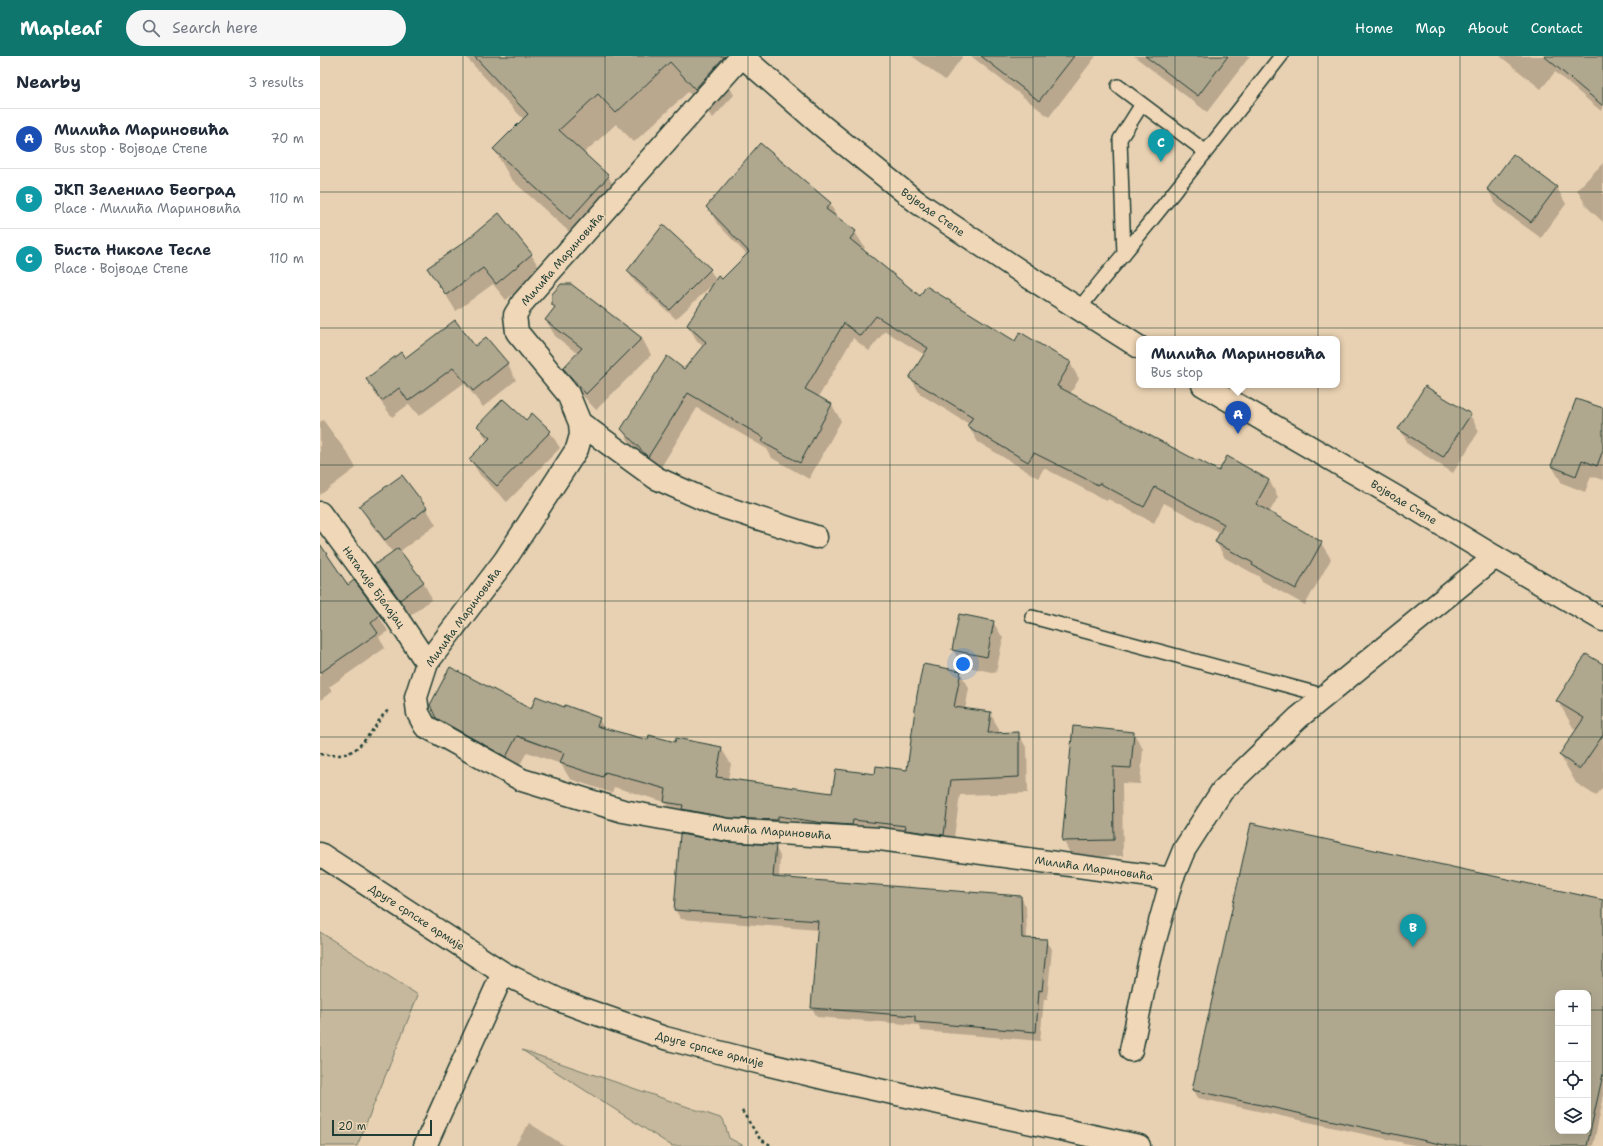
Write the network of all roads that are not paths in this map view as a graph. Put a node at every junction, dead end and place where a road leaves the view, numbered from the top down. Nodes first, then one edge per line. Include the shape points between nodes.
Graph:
1 (742, 56) edge
2 (1281, 56) edge
3 (1118, 86) dead end
4 (1142, 104) junction
5 (1206, 152) junction
6 (1124, 255) junction
7 (1080, 308) junction
8 (1136, 345) edge
9 (1208, 388) edge
10 (580, 423) junction
11 (320, 513) edge
12 (816, 537) dead end
13 (1495, 557) junction
14 (1032, 617) dead end
15 (1603, 620) edge
16 (427, 662) junction
17 (1326, 696) junction
18 (320, 854) edge
19 (1172, 879) junction
20 (504, 973) junction
21 (1131, 1050) dead end
22 (425, 1146) edge
23 (1139, 1146) edge

1 - 7 street, Војводе Степе via 821,126 917,202
1 - 10 street, Милића Мариновића via 523,302 515,315 517,332 568,394
2 - 5 lane
3 - 4 lane
4 - 5 lane
4 - 6 lane via 1120,139
5 - 6 lane
6 - 7 lane
7 - 8 street, Војводе Степе
9 - 13 street, Војводе Степе
10 - 12 street via 656,478 714,504
10 - 16 street, Милића Мариновића via 581,435 577,449 557,481 505,560
11 - 16 street, Наталије Бјелајац
13 - 15 street, Војводе Степе
13 - 17 street
14 - 17 lane
16 - 19 street, Милића Мариновића via 416,697 418,713 425,726 522,780 623,811 728,830 880,839
17 - 19 street via 1298,718 1222,790 1184,850
18 - 20 street, Друге српске армије
19 - 21 street via 1151,954
20 - 22 street
20 - 23 street, Друге српске армије via 559,1000 665,1038 832,1080

